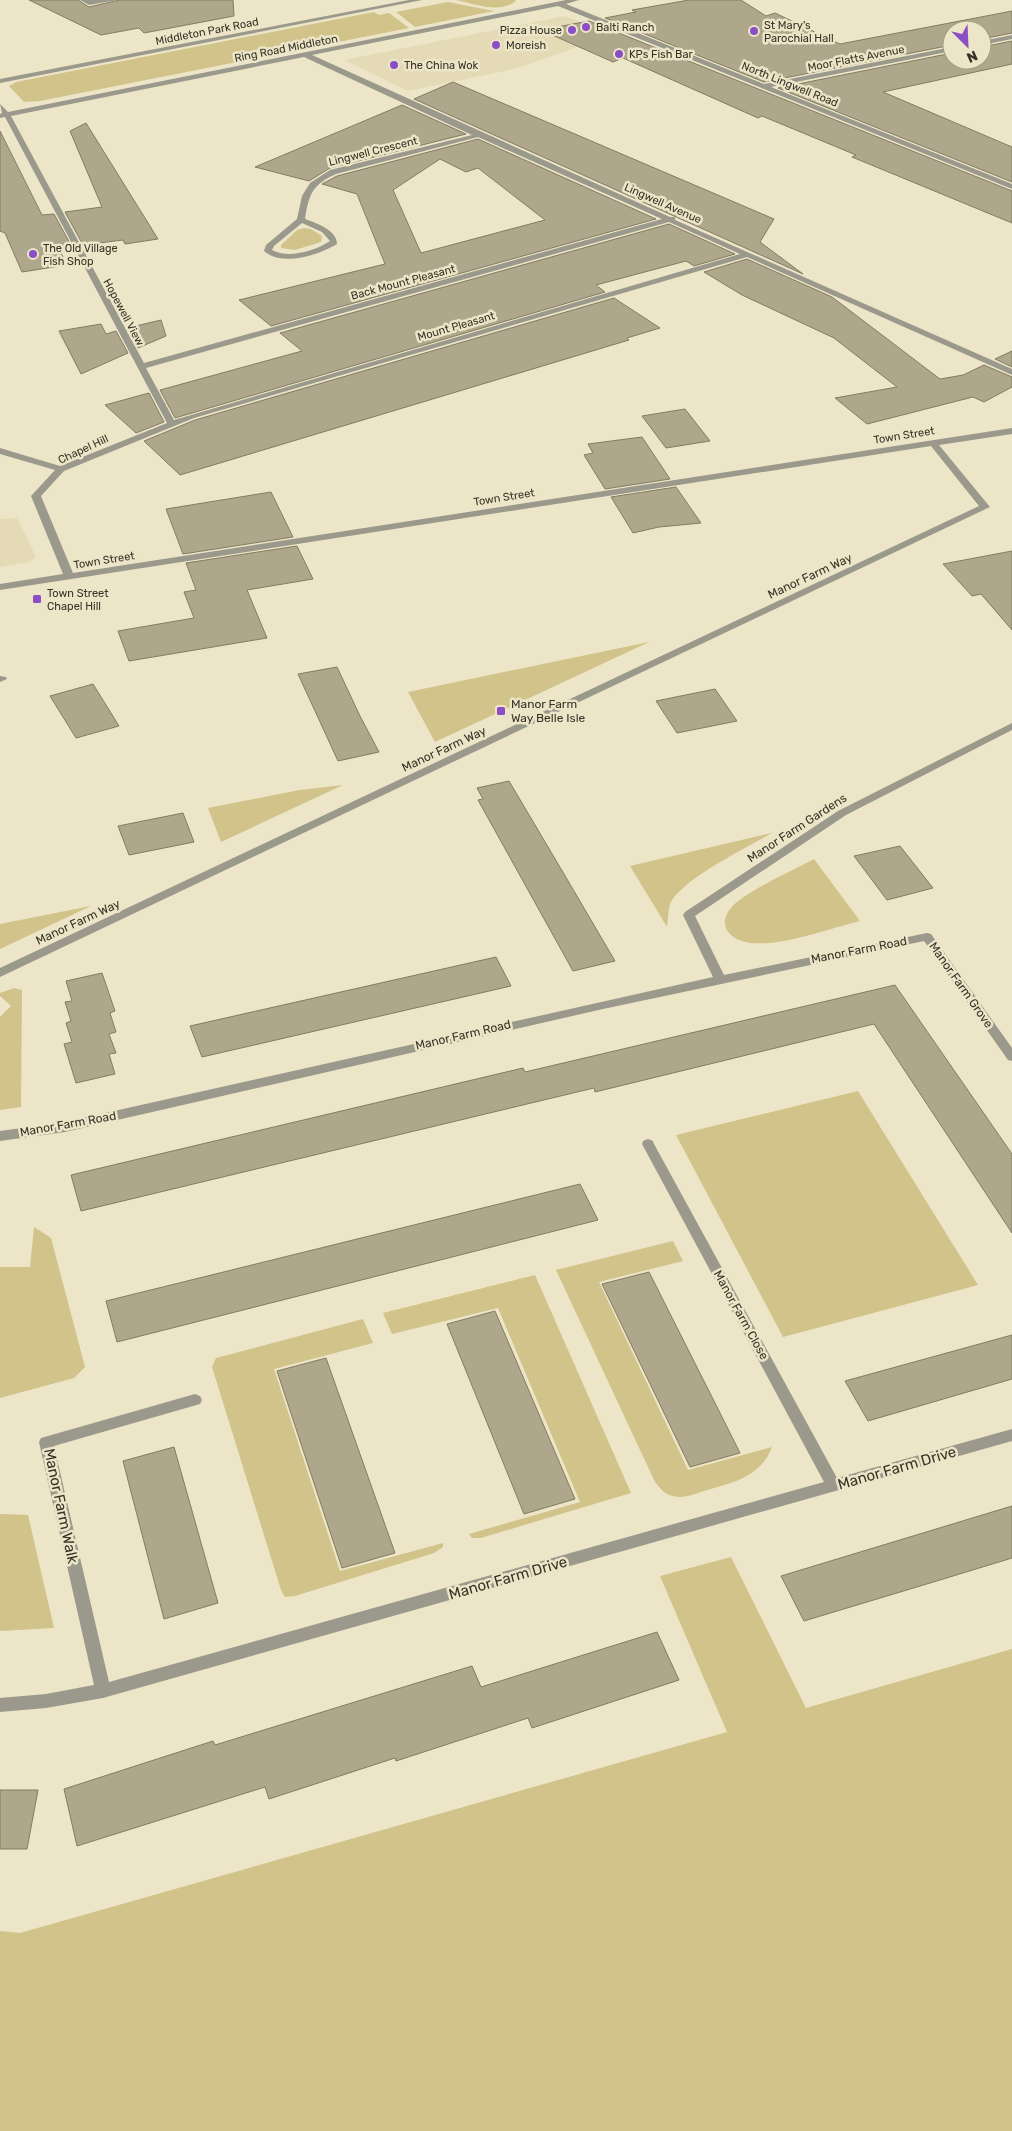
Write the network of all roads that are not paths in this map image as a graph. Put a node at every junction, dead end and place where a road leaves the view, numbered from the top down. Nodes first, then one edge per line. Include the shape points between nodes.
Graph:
1 (83, 0) edge
2 (114, 0) edge
3 (419, 0) edge
4 (576, 0) edge
5 (559, 3) junction
6 (1012, 38) edge
7 (992, 41) edge
8 (942, 51) edge
9 (304, 54) junction
10 (0, 81) edge
11 (765, 86) junction
12 (0, 106) edge
13 (3, 115) edge
14 (479, 135) junction
15 (1012, 187) edge
16 (672, 219) junction
17 (302, 220) junction
18 (748, 254) junction
19 (140, 367) junction
20 (1012, 372) edge
21 (171, 422) junction
22 (1012, 431) edge
23 (932, 442) junction
24 (0, 451) edge
25 (61, 469) junction
26 (69, 576) junction
27 (0, 587) edge
28 (1012, 726) edge
29 (927, 937) joint
30 (0, 973) edge
31 (720, 978) junction
32 (1012, 1057) edge
33 (0, 1136) edge
34 (648, 1144) dead end
35 (195, 1400) dead end
36 (1012, 1434) edge
37 (834, 1486) junction
38 (103, 1691) junction
39 (0, 1705) edge

1 - 2 street via 89,3
3 - 10 street, Middleton Park Road
4 - 5 street, Ring Road Middleton
5 - 9 street, Ring Road Middleton
5 - 11 street, North Lingwell Road
6 - 7 street
8 - 11 street, Moor Flatts Avenue
9 - 13 street, Ring Road Middleton
9 - 14 street, Lingwell Avenue
11 - 15 street, North Lingwell Road
12 - 13 street, Hopewell View
13 - 19 street, Hopewell View
14 - 16 street, Lingwell Avenue
14 - 17 street, Lingwell Crescent via 319,178 305,194
16 - 18 street, Lingwell Avenue
16 - 19 street, Back Mount Pleasant
17 - 17 street via 270,245 270,253 291,256 334,242 325,231
18 - 20 street, Lingwell Avenue
18 - 21 street, Mount Pleasant
19 - 21 street, Hopewell View
21 - 25 street, Chapel Hill
22 - 23 street, Town Street
23 - 26 street, Town Street
23 - 30 street, Manor Farm Way via 985,507
24 - 25 street
25 - 26 street, Chapel Hill via 36,496
26 - 27 street, Town Street
28 - 31 street, Manor Farm Gardens via 842,813 689,916
29 - 31 street, Manor Farm Road
29 - 32 street, Manor Farm Grove
31 - 33 street, Manor Farm Road via 65,1127
34 - 37 street, Manor Farm Close
35 - 38 street, Manor Farm Walk via 46,1442
36 - 37 street, Manor Farm Drive
37 - 38 street, Manor Farm Drive
38 - 39 street, Manor Farm Drive

